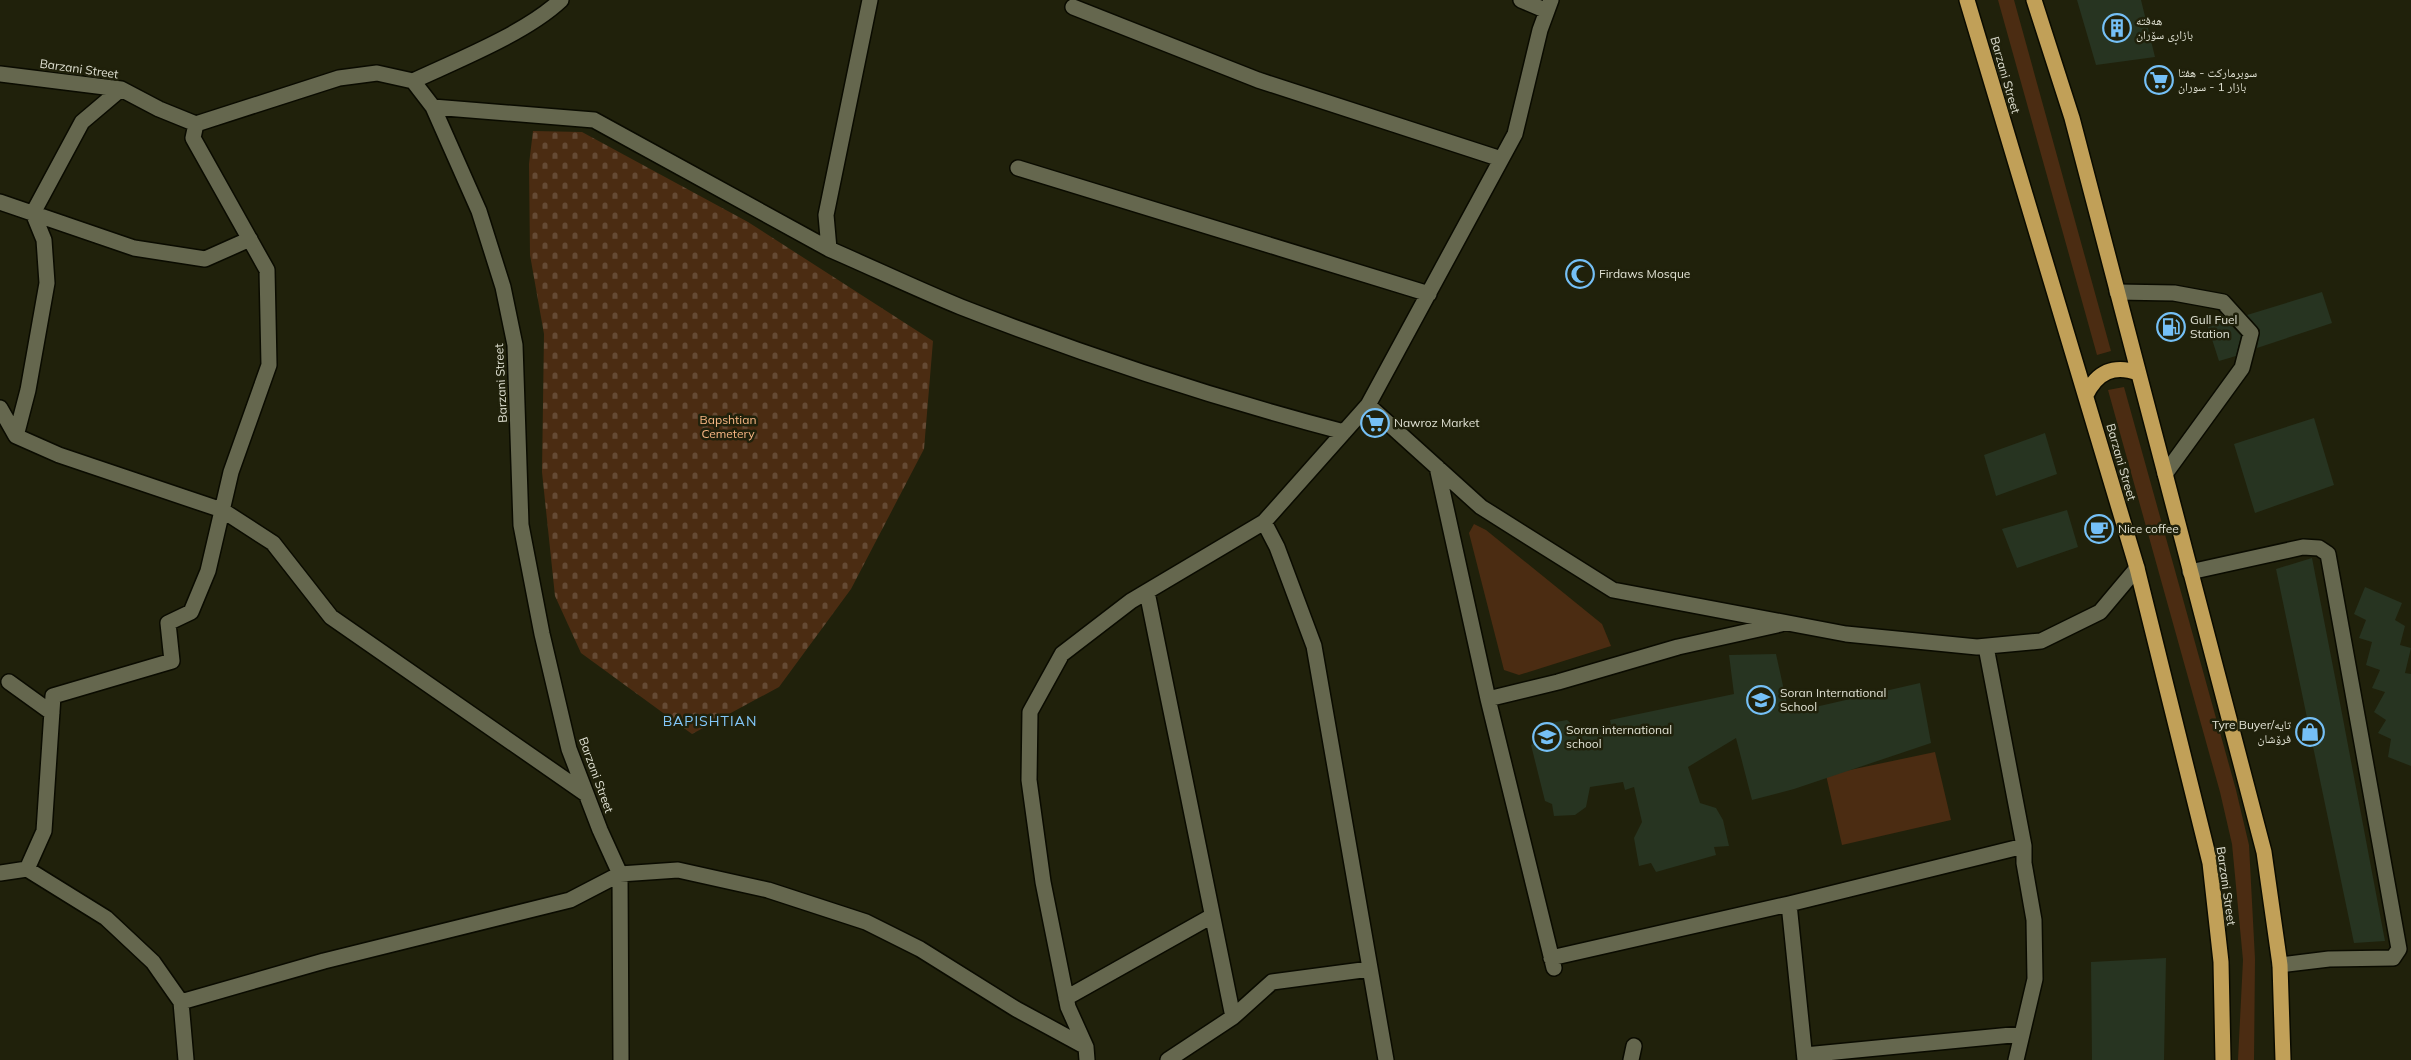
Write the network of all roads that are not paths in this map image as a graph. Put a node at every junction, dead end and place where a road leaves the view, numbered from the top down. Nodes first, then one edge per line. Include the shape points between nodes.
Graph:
1 (561, 0) edge
2 (870, 0) edge
3 (1521, 0) edge
4 (1967, 0) edge
5 (2034, 0) edge
6 (1549, 6) edge
7 (1073, 7) dead end
8 (0, 74) edge
9 (413, 81) junction
10 (121, 89) junction
11 (433, 107) junction
12 (196, 124) junction
13 (1501, 159) junction
14 (1018, 168) dead end
15 (0, 202) edge
16 (33, 213) junction
17 (250, 239) junction
18 (829, 249) junction
19 (2117, 292) junction
20 (1429, 294) junction
21 (2138, 374) junction
22 (2086, 395) junction
23 (1368, 405) junction
24 (0, 408) edge
25 (1344, 432) junction
26 (16, 436) junction
27 (1437, 467) junction
28 (2165, 474) junction
29 (222, 510) junction
30 (1264, 522) junction
31 (2137, 568) junction
32 (2190, 572) junction
33 (1147, 592) junction
34 (1787, 622) junction
35 (1986, 646) junction
36 (9, 682) dead end
37 (1488, 699) junction
38 (52, 713) junction
39 (586, 794) junction
40 (2024, 846) junction
41 (27, 869) junction
42 (0, 873) edge
43 (620, 874) junction
44 (1789, 904) junction
45 (1212, 916) junction
46 (2280, 965) junction
47 (1370, 969) junction
48 (1066, 998) junction
49 (181, 1002) junction
50 (1233, 1017) junction
51 (2022, 1034) junction
52 (1087, 1053) edge
53 (1805, 1058) edge
54 (186, 1060) edge
55 (621, 1060) edge
56 (1168, 1060) edge
57 (1386, 1060) edge
58 (2016, 1060) edge
59 (2223, 1060) edge
60 (2283, 1060) edge

1 - 9 street via 500,40
2 - 18 street via 826,215
3 - 6 street
4 - 22 highway, Barzani Street
5 - 19 highway via 2072,118
6 - 13 street via 1540,30 1515,134
7 - 13 street via 1258,80
8 - 10 street, Barzani Street
9 - 11 street, Barzani Street
9 - 12 street via 377,73 339,78
10 - 12 street, Barzani Street
10 - 16 street via 82,122
11 - 18 street via 594,120
11 - 39 street, Barzani Street via 479,211 503,286 515,346 521,525 569,749
12 - 17 street via 193,138
13 - 20 street
14 - 20 street
15 - 16 street
16 - 17 street via 134,248 205,260
16 - 26 street via 44,240 47,283 28,390
17 - 29 street via 267,270 269,365 231,472
18 - 25 street via 960,306 1108,362 1244,406
19 - 21 highway
19 - 28 street via 2174,293 2223,302 2250,333 2242,368
20 - 23 street
21 - 22 highway via 2126,369 2107,372 2092,384
21 - 28 highway
22 - 31 highway, Barzani Street
23 - 25 street
23 - 27 street
24 - 26 street
25 - 30 street
26 - 29 street via 68,458
27 - 34 street via 1481,508 1613,590
27 - 37 street
28 - 32 highway
29 - 38 street via 208,571 191,612 168,622 172,661 53,696
29 - 39 street via 273,543 331,617
30 - 33 street
30 - 47 street via 1277,547 1314,646
31 - 35 street via 2100,612 2042,641
31 - 59 highway, Barzani Street via 2210,863 2221,962
32 - 46 highway via 2264,852
32 - 46 street via 2303,547 2319,548 2328,554 2399,949 2393,958
33 - 45 street
33 - 48 street via 1062,654 1030,712 1029,780 1043,882
34 - 35 street via 1846,634
34 - 37 street via 1678,647
35 - 40 street
36 - 38 street
37 - 44 street via 1552,963
38 - 41 street via 44,831
39 - 43 street, Barzani Street
40 - 44 street
40 - 51 street via 2034,920 2035,979
41 - 42 street
41 - 49 street via 106,918 152,962
43 - 49 street via 570,900 334,959
43 - 52 street via 678,870 768,890 866,922 920,950
43 - 55 street, Barzani Street
44 - 53 street
45 - 48 street
45 - 50 street
46 - 60 highway
47 - 50 street via 1272,982
47 - 57 street
48 - 52 street
49 - 54 street
50 - 56 street
51 - 53 street
51 - 58 street

